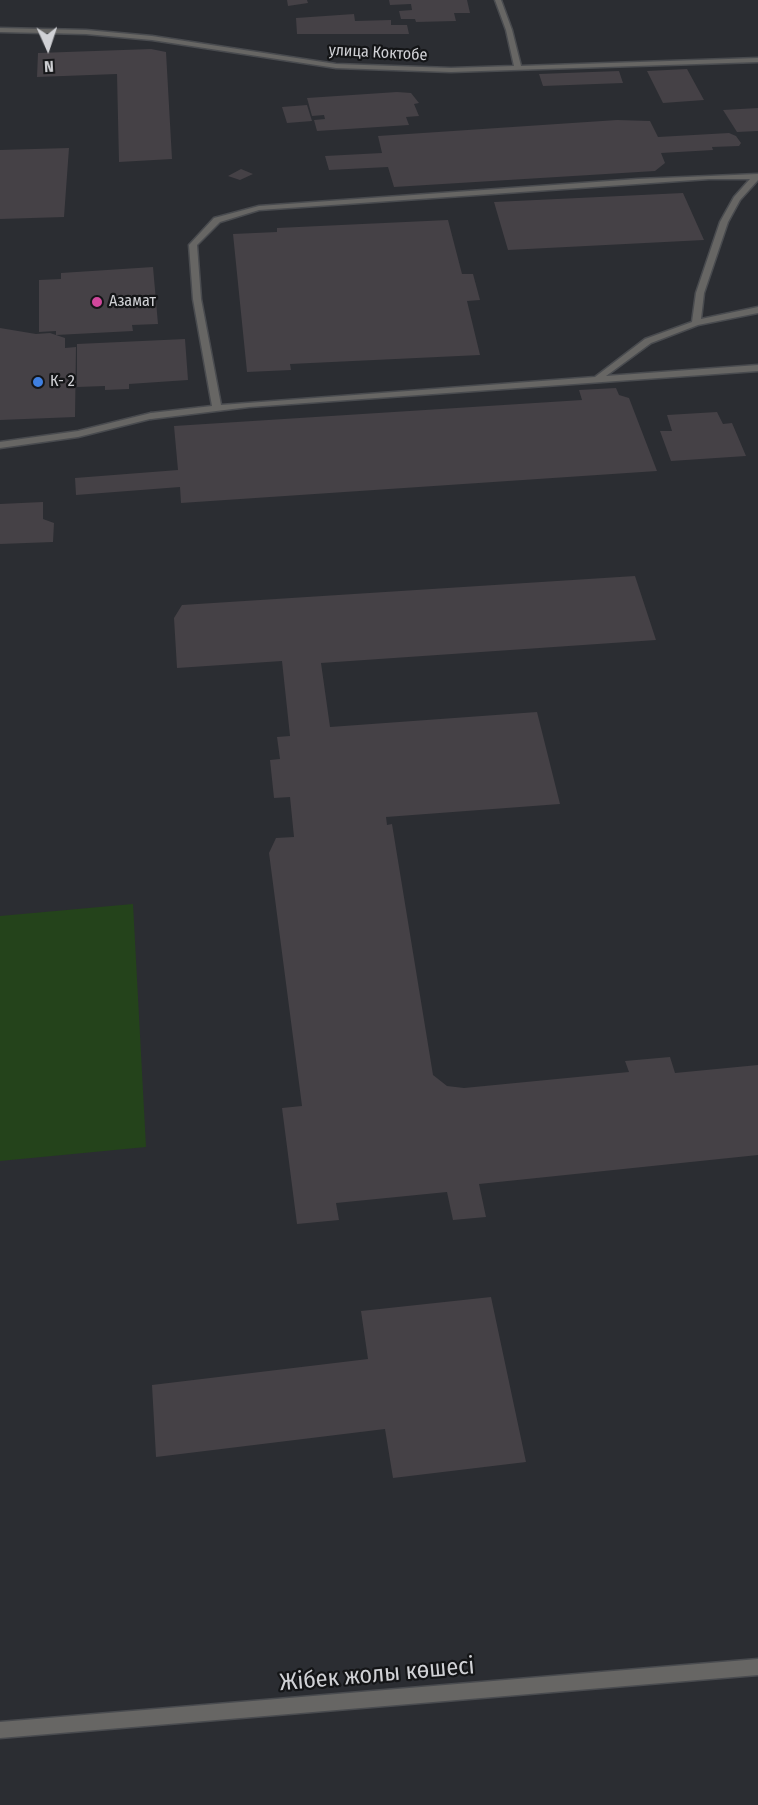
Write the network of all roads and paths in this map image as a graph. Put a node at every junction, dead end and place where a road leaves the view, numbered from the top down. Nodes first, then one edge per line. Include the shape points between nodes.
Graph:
1 (498, 0) edge
2 (0, 30) edge
3 (758, 60) edge
4 (518, 68) junction
5 (756, 177) edge
6 (758, 310) edge
7 (696, 323) junction
8 (758, 368) edge
9 (598, 378) junction
10 (217, 408) junction
11 (0, 446) edge
12 (758, 1667) edge
13 (0, 1730) edge

1 - 4 street
2 - 4 street, улица Коктобе via 152,38 336,66
3 - 4 street, улица Коктобе
5 - 7 street via 724,222 700,293
5 - 10 street via 259,208 217,220 193,245 197,299
6 - 7 street
7 - 9 street via 648,340
8 - 9 street
9 - 10 street
10 - 11 street via 151,416 78,434
12 - 13 street, Жібек жолы көшесі

